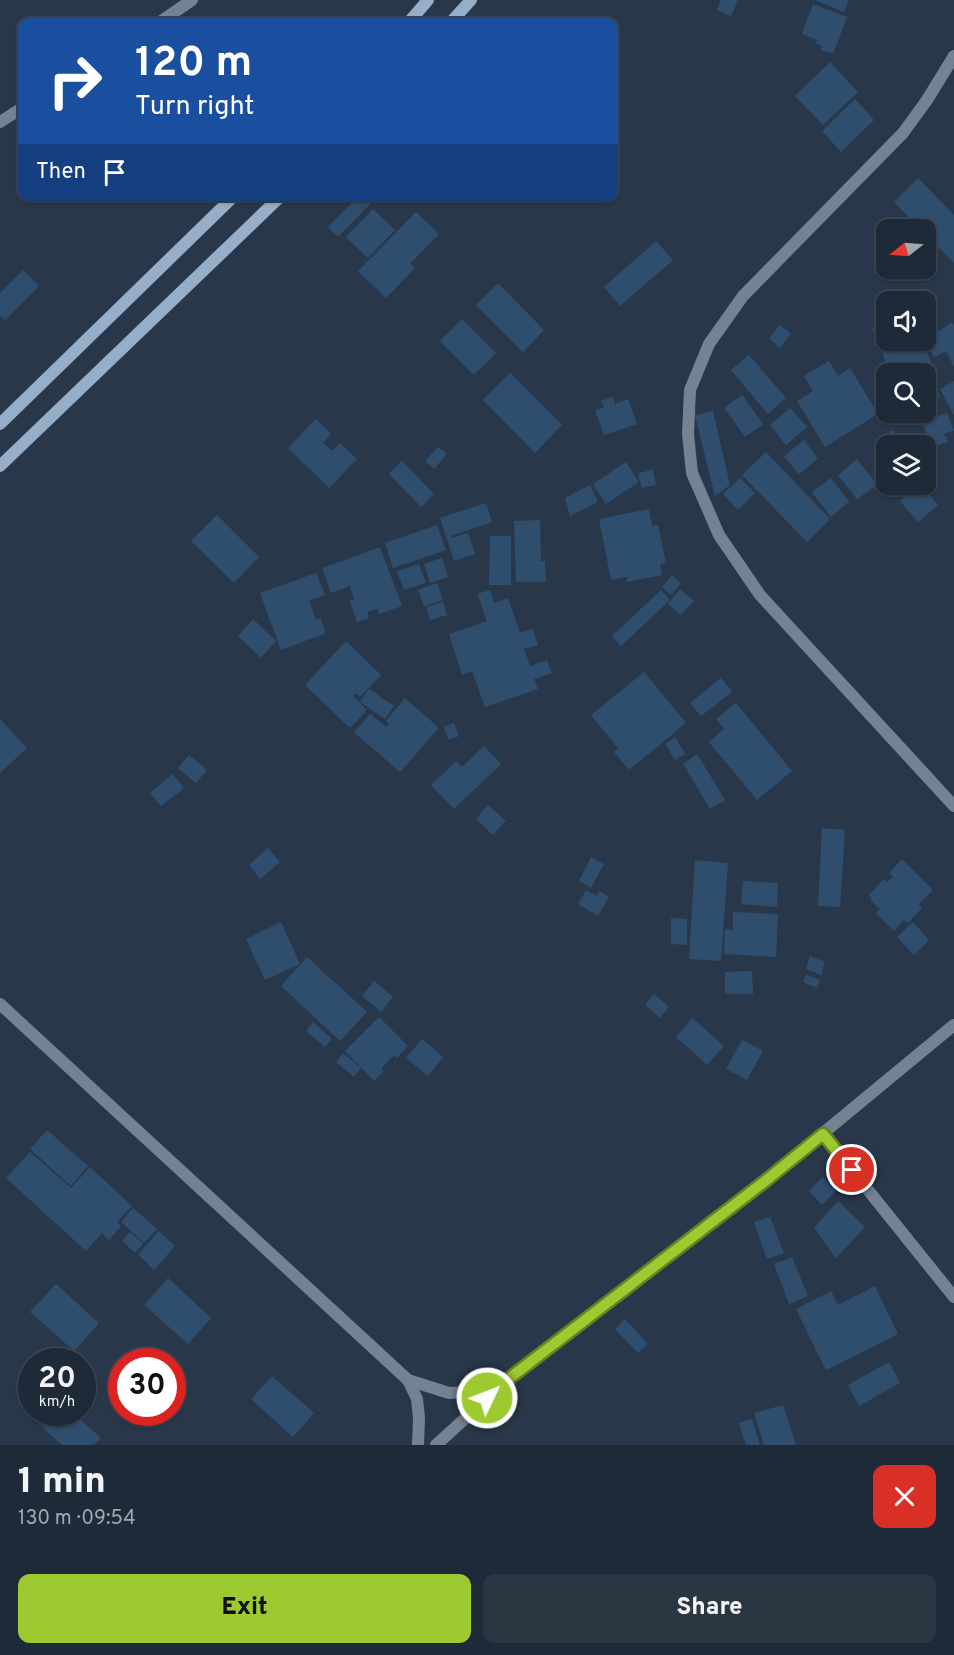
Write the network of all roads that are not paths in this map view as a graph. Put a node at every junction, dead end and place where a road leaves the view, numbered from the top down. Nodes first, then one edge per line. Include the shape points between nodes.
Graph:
1 (192, 0) edge
2 (428, 0) edge
3 (471, 0) edge
4 (166, 18) edge
5 (412, 18) edge
6 (455, 18) edge
7 (954, 56) edge
8 (18, 111) edge
9 (0, 122) edge
10 (229, 201) edge
11 (276, 201) edge
12 (0, 424) edge
13 (0, 466) edge
14 (954, 806) edge
15 (0, 1004) edge
16 (954, 1025) edge
17 (823, 1134) junction
18 (954, 1298) edge
19 (408, 1380) junction
20 (500, 1387) junction
21 (418, 1445) edge
22 (436, 1445) edge

1 - 4 street
2 - 5 main road
3 - 6 main road
7 - 14 street via 903,133 743,296 709,344 690,390 688,434 692,473 719,535 760,594
8 - 9 street
10 - 12 main road
11 - 13 main road
15 - 19 street
16 - 17 street
17 - 18 street
17 - 20 street
19 - 20 street via 449,1393
19 - 21 street via 417,1399
20 - 22 street

